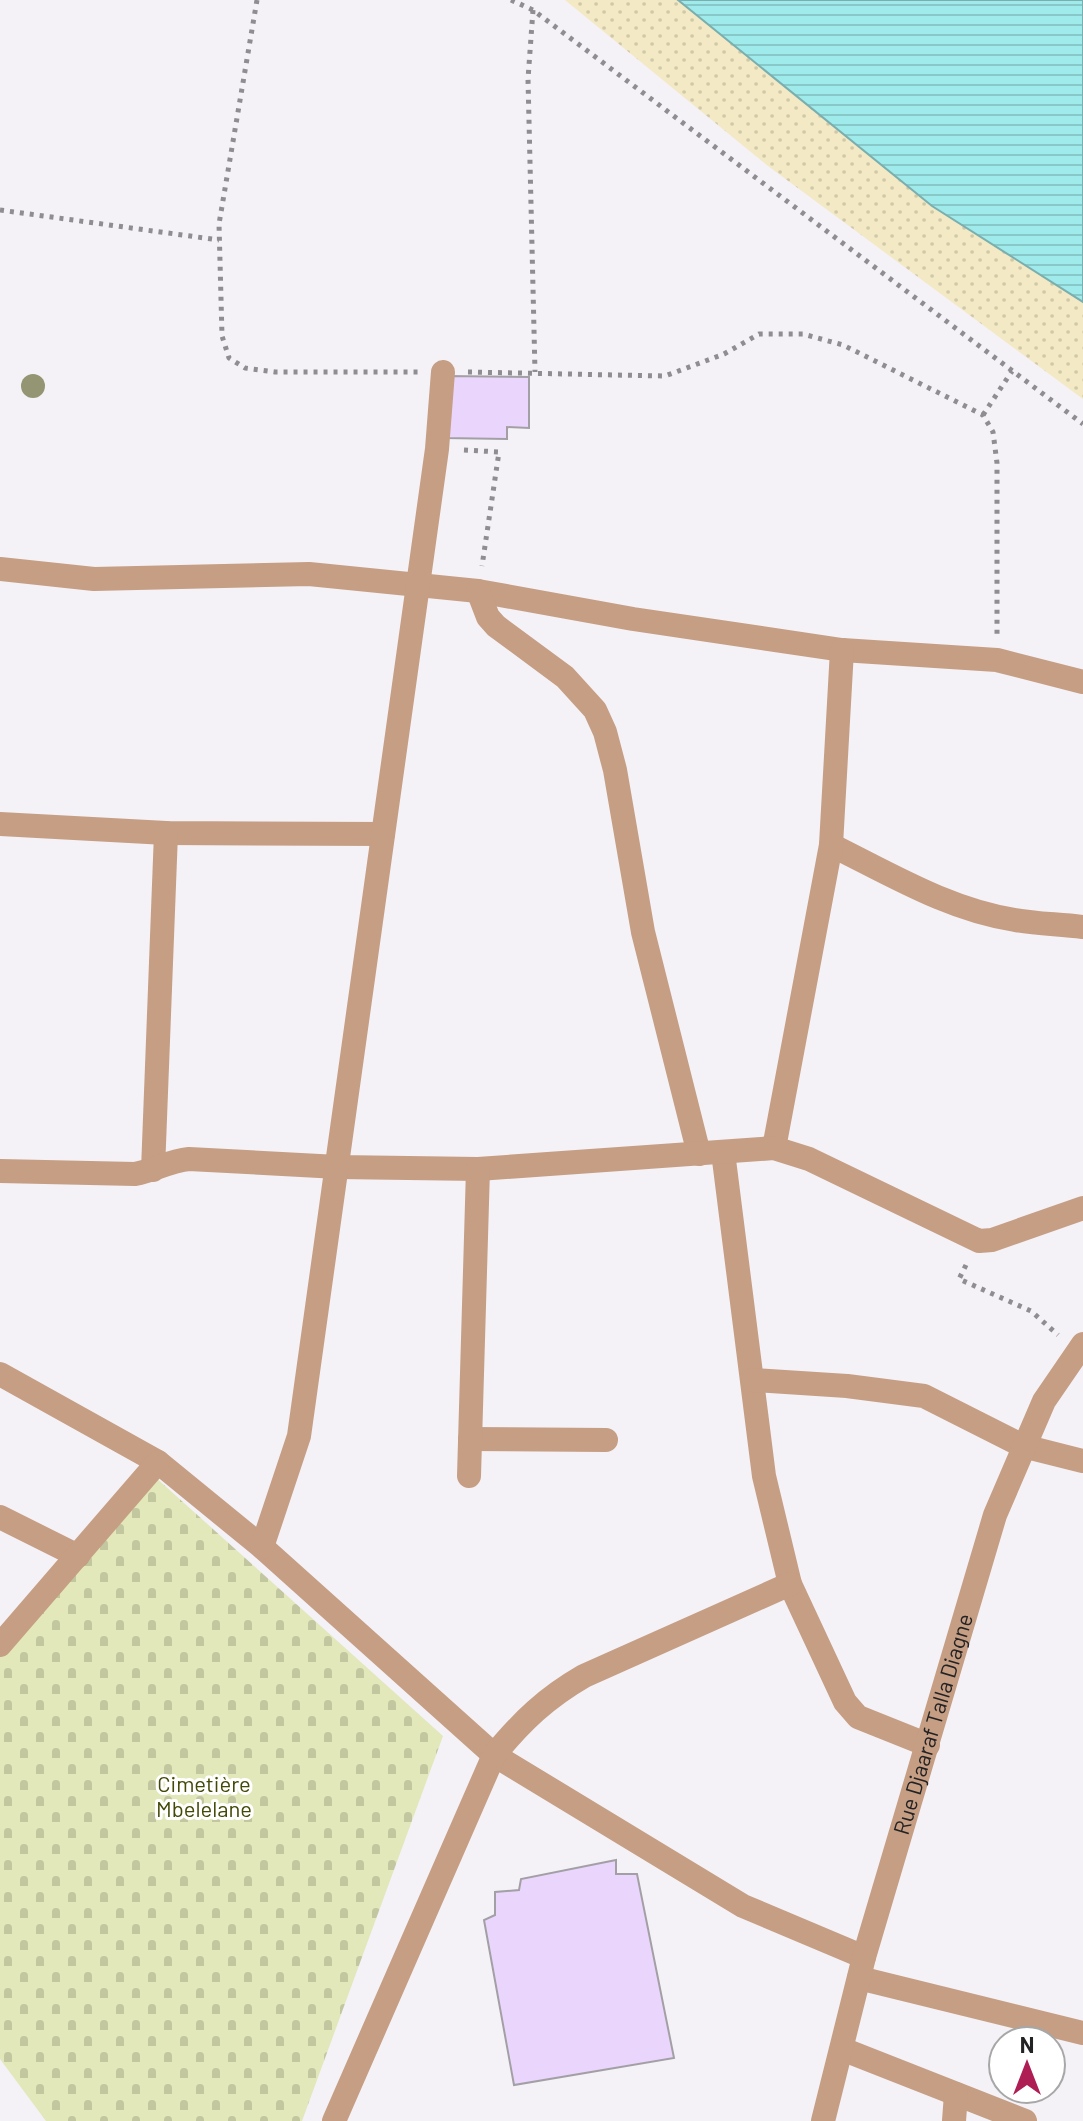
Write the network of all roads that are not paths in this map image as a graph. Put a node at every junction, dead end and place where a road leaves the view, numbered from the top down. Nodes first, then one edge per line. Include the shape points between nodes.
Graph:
1 (443, 372) road end
2 (0, 569) edge
3 (418, 585) junction
4 (478, 591) junction
5 (842, 650) junction
6 (1083, 682) edge
7 (0, 824) edge
8 (166, 833) junction
9 (383, 834) junction
10 (831, 845) junction
11 (1083, 927) edge
12 (774, 1148) junction
13 (711, 1153) junction
14 (338, 1167) junction
15 (478, 1169) junction
16 (153, 1170) junction
17 (0, 1171) edge
18 (1083, 1208) edge
19 (1080, 1348) edge
20 (0, 1374) edge
21 (753, 1380) junction
22 (470, 1439) junction
23 (606, 1440) dead end
24 (1023, 1446) junction
25 (1083, 1461) edge
26 (158, 1462) junction
27 (469, 1476) dead end
28 (0, 1517) edge
29 (262, 1547) junction
30 (78, 1556) junction
31 (790, 1584) junction
32 (0, 1645) edge
33 (928, 1745) junction
34 (494, 1755) junction
35 (862, 1968) junction
36 (1083, 2033) edge
37 (842, 2049) junction
38 (956, 2094) junction
39 (334, 2121) edge
40 (823, 2121) edge
41 (954, 2121) edge
42 (1025, 2121) edge

1 - 3 street
2 - 3 street via 94,579 309,574
3 - 4 street
3 - 9 street
4 - 5 street
4 - 13 street via 496,626 565,677 595,710 605,732 643,932
5 - 6 street via 997,660
5 - 10 street
7 - 8 street
8 - 9 street
8 - 16 street
9 - 14 street
10 - 11 street via 934,896 977,911
10 - 12 street
12 - 13 street
12 - 18 street via 809,1159 979,1241
13 - 15 street
13 - 21 street
14 - 15 street
14 - 16 street via 189,1159
14 - 29 street via 299,1436
15 - 22 street
16 - 17 street via 118,1175
19 - 24 street, Rue Djaaraf Talla Diagne via 1044,1401
20 - 26 street
21 - 24 street via 924,1396
21 - 31 street via 764,1476
22 - 23 street
22 - 27 street
24 - 25 street
24 - 33 street, Rue Djaaraf Talla Diagne via 995,1515
26 - 29 street
26 - 30 street
28 - 30 street
29 - 34 street
30 - 32 street
31 - 33 street via 845,1702 858,1717
31 - 34 street via 584,1676 522,1721
33 - 35 street, Rue Djaaraf Talla Diagne
34 - 35 street via 743,1906
34 - 39 street
35 - 36 street
35 - 37 street, Rue Djaaraf Talla Diagne
37 - 38 street
37 - 40 street, Rue Djaaraf Talla Diagne
38 - 41 street
38 - 42 street

